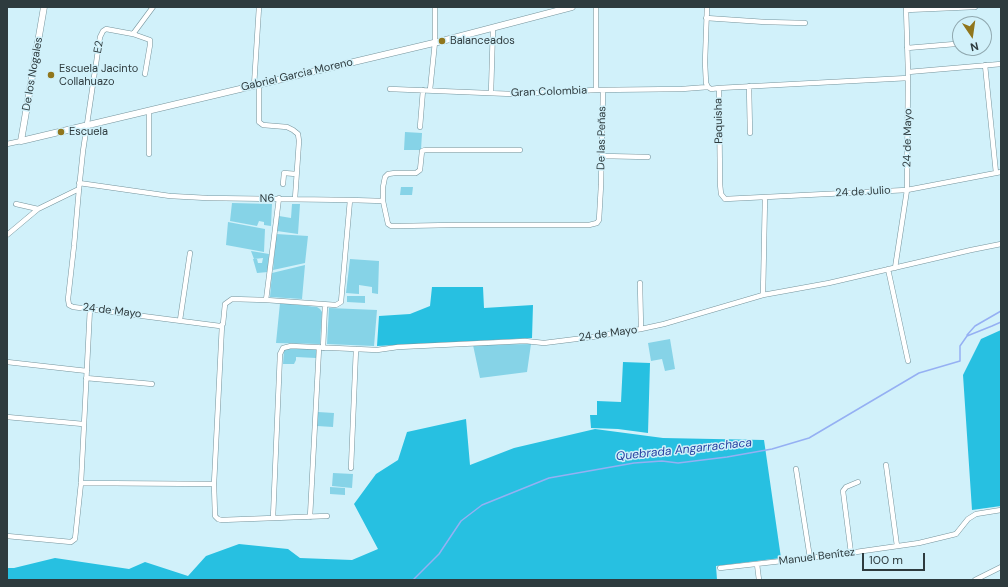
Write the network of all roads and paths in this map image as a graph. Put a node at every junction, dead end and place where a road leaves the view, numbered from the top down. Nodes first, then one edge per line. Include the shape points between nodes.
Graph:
1 (44, 7) edge
2 (153, 7) edge
3 (259, 7) edge
4 (435, 7) edge
5 (572, 7) edge
6 (596, 7) edge
7 (707, 7) edge
8 (975, 7) edge
9 (559, 9) edge
10 (906, 9) edge
11 (706, 18) junction
12 (805, 23) dead end
13 (493, 28) junction
14 (133, 34) junction
15 (435, 42) junction
16 (952, 44) edge
17 (907, 48) junction
18 (1001, 64) edge
19 (985, 66) junction
20 (908, 72) junction
21 (145, 74) dead end
22 (908, 78) junction
23 (256, 85) junction
24 (749, 86) junction
25 (708, 87) junction
26 (719, 88) junction
27 (390, 89) dead end
28 (423, 90) junction
29 (430, 90) junction
30 (596, 90) junction
31 (603, 91) junction
32 (491, 93) junction
33 (149, 111) junction
34 (86, 126) junction
35 (420, 127) dead end
36 (750, 133) dead end
37 (21, 141) junction
38 (7, 144) edge
39 (520, 150) dead end
40 (149, 154) dead end
41 (602, 156) junction
42 (648, 157) dead end
43 (999, 173) edge
44 (296, 174) junction
45 (79, 183) junction
46 (283, 184) dead end
47 (79, 189) junction
48 (907, 190) junction
49 (765, 196) junction
50 (279, 198) junction
51 (723, 198) joint
52 (295, 199) junction
53 (350, 200) junction
54 (383, 201) junction
55 (16, 204) dead end
56 (38, 209) junction
57 (7, 235) edge
58 (1001, 244) edge
59 (190, 253) dead end
60 (895, 268) junction
61 (888, 270) junction
62 (640, 283) dead end
63 (763, 295) junction
64 (266, 300) junction
65 (325, 304) junction
66 (90, 308) junction
67 (180, 320) junction
68 (222, 325) junction
69 (642, 330) junction
70 (319, 347) junction
71 (356, 350) junction
72 (908, 360) dead end
73 (7, 362) edge
74 (87, 371) junction
75 (86, 378) junction
76 (152, 384) dead end
77 (7, 417) edge
78 (84, 424) junction
79 (886, 465) dead end
80 (351, 468) dead end
81 (796, 469) dead end
82 (858, 482) dead end
83 (81, 483) junction
84 (214, 484) junction
85 (1001, 510) edge
86 (327, 516) dead end
87 (310, 517) junction
88 (273, 518) junction
89 (7, 536) edge
90 (897, 546) junction
91 (851, 553) junction
92 (810, 558) junction
93 (757, 564) junction
94 (1001, 567) edge
95 (720, 568) dead end
96 (759, 580) edge
97 (974, 580) edge

1 - 37 street, De los Nogales
2 - 14 street
3 - 23 street
4 - 15 street
5 - 9 street, Gabriel Garcia Moreno
6 - 30 street, De las Peñas
7 - 11 street, Paquisha
8 - 10 street
9 - 13 street, Gabriel Garcia Moreno
10 - 17 street, 24 de Mayo
11 - 12 street
11 - 25 street, Paquisha via 705,62
13 - 15 street, Gabriel Garcia Moreno
13 - 32 street
14 - 21 street via 150,40
14 - 34 street, E2 via 109,29 102,33
15 - 23 street, Gabriel Garcia Moreno
15 - 29 street
16 - 17 street
17 - 20 street, 24 de Mayo
18 - 19 street
19 - 20 street
19 - 43 street
20 - 22 street, 24 de Mayo
22 - 24 street
22 - 48 street, 24 de Mayo
23 - 33 street, Gabriel Garcia Moreno
23 - 44 street via 259,122 263,125 287,127 298,134
24 - 26 street
24 - 36 street
25 - 26 street, Paquisha
25 - 31 street, Gran Colombia
26 - 51 street, Paquisha via 720,184
27 - 28 street, Gran Colombia
28 - 29 street, Gran Colombia
28 - 35 street
29 - 32 street, Gran Colombia
30 - 31 street, Gran Colombia
30 - 32 street, Gran Colombia
31 - 41 street, De las Peñas
33 - 34 street, Gabriel Garcia Moreno
33 - 40 street
34 - 37 street, Gabriel Garcia Moreno
34 - 45 street, 24 de Mayo
37 - 38 street, Gabriel Garcia Moreno
39 - 54 street via 425,150 421,154 420,170 416,173 395,173 385,177
41 - 42 street
41 - 54 street, De las Peñas via 599,220 594,225 391,226 388,224
43 - 48 street, 24 de Julio
44 - 46 street via 284,173
44 - 52 street
45 - 47 street, 24 de Mayo
45 - 50 street, N6 via 170,196 214,199
47 - 56 street
47 - 66 street, 24 de Mayo via 68,301 73,307
48 - 49 street, 24 de Julio
48 - 60 street, 24 de Mayo
49 - 51 street, 24 de Julio
49 - 63 street
50 - 52 street, N6
50 - 64 street
52 - 53 street, N6
53 - 54 street, N6
53 - 65 street via 342,297 339,304
55 - 56 street
56 - 57 street
58 - 60 street, 24 de Mayo
59 - 67 street
60 - 61 street, 24 de Mayo
61 - 63 street, 24 de Mayo
61 - 72 street
62 - 69 street
63 - 69 street, 24 de Mayo
64 - 65 street
64 - 68 street via 229,300 225,304
65 - 70 street
66 - 67 street, 24 de Mayo
66 - 74 street
67 - 68 street, 24 de Mayo
68 - 84 street
69 - 71 street, 24 de Mayo via 544,343 524,341
70 - 71 street, 24 de Mayo
70 - 87 street
70 - 88 street, 24 de Mayo via 288,346 283,348 280,354
71 - 80 street
73 - 74 street
74 - 75 street
75 - 76 street
75 - 78 street
77 - 78 street
78 - 83 street
79 - 90 street
81 - 92 street
82 - 91 street via 843,491
83 - 84 street
83 - 89 street via 76,536 73,541
84 - 88 street via 215,516 218,519
85 - 90 street, Manuel Benítez via 976,514 968,519 956,534
86 - 87 street
87 - 88 street
90 - 91 street, Manuel Benítez
91 - 92 street, Manuel Benítez
92 - 93 street, Manuel Benítez
93 - 95 street, Manuel Benítez
93 - 96 street
94 - 97 street

